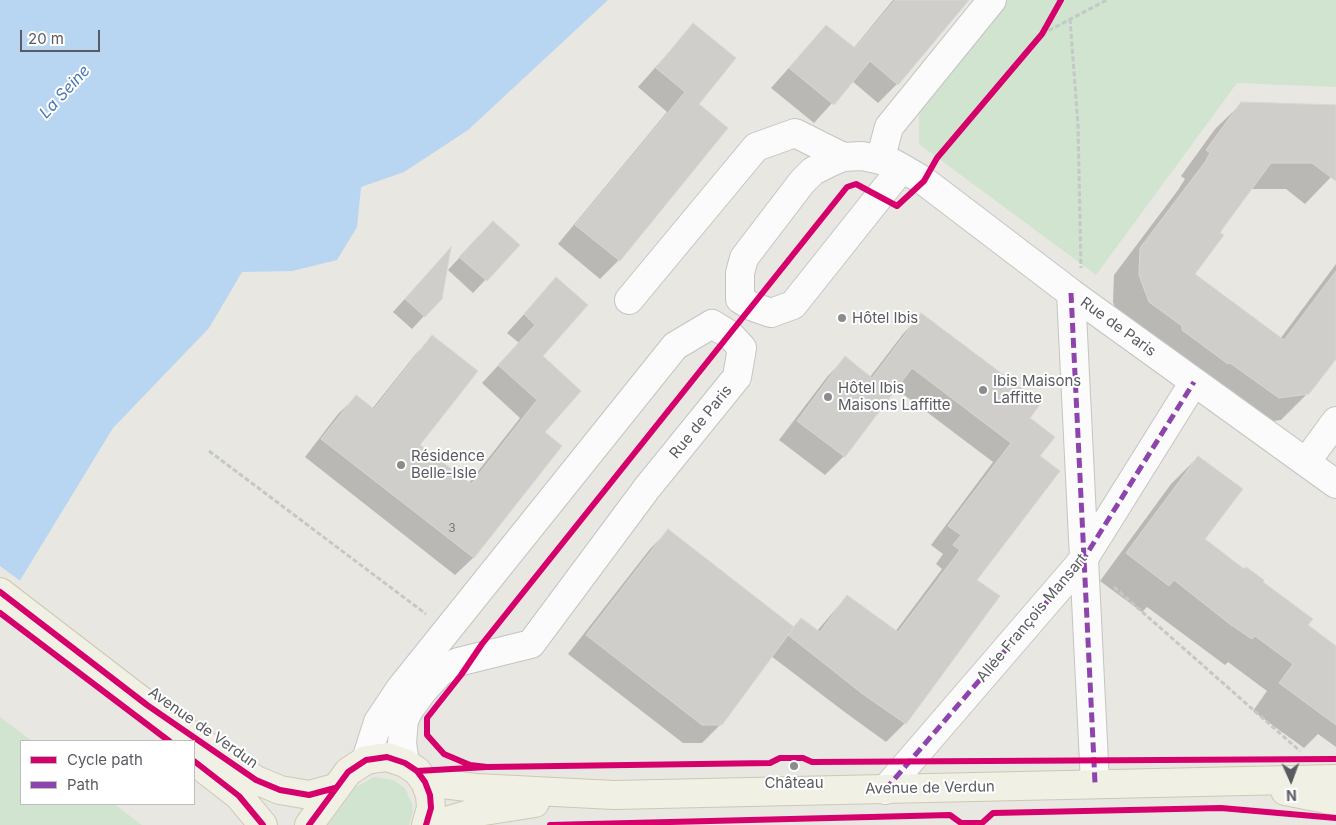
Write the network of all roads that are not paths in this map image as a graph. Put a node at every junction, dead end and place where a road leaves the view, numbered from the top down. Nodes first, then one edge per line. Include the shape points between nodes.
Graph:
1 (992, 0) edge
2 (843, 157) junction
3 (891, 164) junction
4 (1071, 292) junction
5 (629, 300) dead end
6 (1194, 382) junction
7 (1336, 421) edge
8 (1306, 462) junction
9 (1336, 484) edge
10 (1083, 560) junction
11 (0, 592) edge
12 (0, 612) edge
13 (65, 650) junction
14 (168, 740) edge
15 (366, 760) junction
16 (195, 762) edge
17 (405, 763) junction
18 (425, 782) junction
19 (1096, 783) junction
20 (1334, 786) edge
21 (335, 788) junction
22 (885, 790) junction
23 (614, 795) junction
24 (263, 825) edge
25 (309, 825) edge
26 (426, 825) edge
27 (433, 825) edge

1 - 3 street via 889,127
2 - 3 street, Rue de Paris via 862,156
2 - 3 street, Rue de Paris via 814,171 802,182 744,258 740,299 771,313 793,305
2 - 5 street via 795,133 756,147
3 - 4 street, Rue de Paris via 924,181
4 - 6 street, Rue de Paris
4 - 10 street
6 - 8 street, Rue de Paris
6 - 10 street, Allée François Mansart
7 - 8 street
8 - 9 street, Rue de Paris
10 - 19 street
10 - 22 street, Allée François Mansart
11 - 13 main road
12 - 13 main road
13 - 14 main road, Avenue de Verdun
13 - 21 main road, Avenue de Verdun via 256,780 280,790 309,795
15 - 17 main road via 387,758
15 - 17 street, Rue de Paris via 383,714 447,629 675,346 712,324 730,335 742,348 737,377 647,488 531,644 458,662 440,672 422,692 404,720 402,743
15 - 21 main road via 348,772
16 - 24 main road via 239,796
17 - 18 main road
18 - 23 main road, Avenue de Verdun
18 - 26 main road via 431,808
19 - 20 main road, Avenue de Verdun
19 - 22 main road, Avenue de Verdun
21 - 25 main road
22 - 23 main road, Avenue de Verdun
23 - 27 main road, Avenue de Verdun via 477,812

